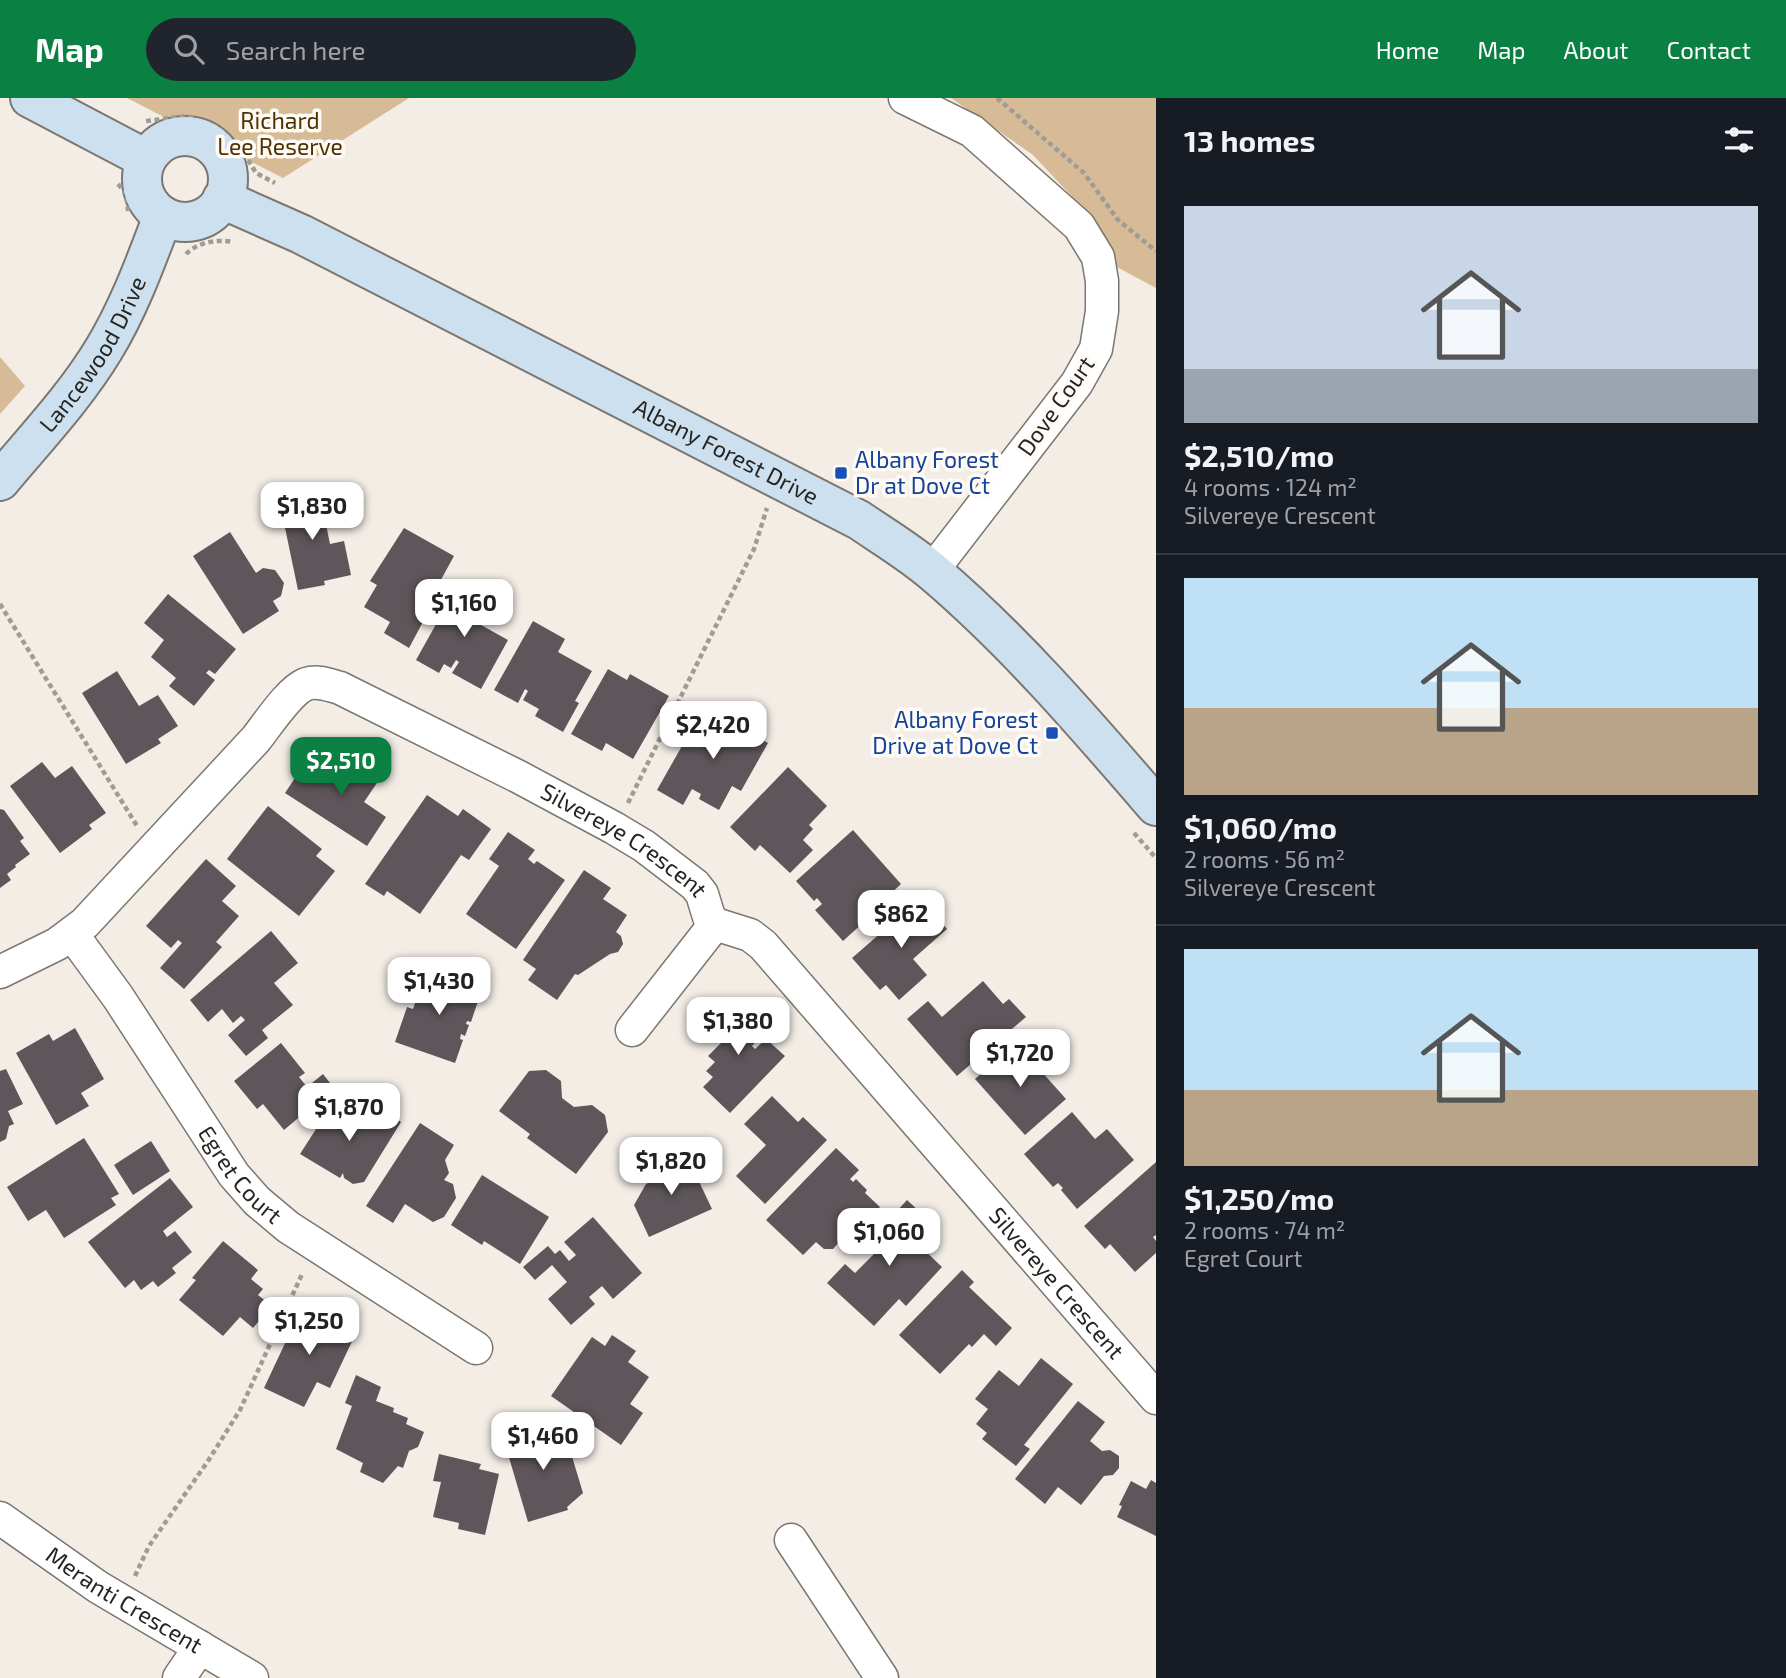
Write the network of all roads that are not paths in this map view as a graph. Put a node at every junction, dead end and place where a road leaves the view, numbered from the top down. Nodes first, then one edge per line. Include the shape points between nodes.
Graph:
1 (30, 98) edge
2 (905, 98) edge
3 (146, 159) junction
4 (222, 199) junction
5 (163, 216) junction
6 (0, 481) edge
7 (932, 571) junction
8 (1143, 817) edge
9 (715, 924) junction
10 (72, 934) junction
11 (0, 972) edge
12 (632, 1030) dead end
13 (475, 1348) dead end
14 (1156, 1398) edge
15 (0, 1518) edge
16 (791, 1540) dead end
17 (200, 1647) junction
18 (179, 1678) edge
19 (252, 1678) edge
20 (882, 1678) edge

1 - 3 street
2 - 7 street, Dove Court via 972,131 1079,226 1098,257 1102,281 1096,349 1077,383
3 - 4 street via 172,138 205,141 221,156 225,167 228,178
3 - 5 street via 143,191
4 - 5 street via 207,216 196,220
4 - 7 street, Albany Forest Drive via 301,234 770,500 859,520
5 - 6 street, Lancewood Drive via 104,348 68,401
7 - 8 street, Albany Forest Drive via 1000,633 1083,721
9 - 10 street, Silvereye Crescent via 695,885 644,846 519,777 340,688 314,683 304,685 278,710 257,739
9 - 12 street
9 - 14 street, Silvereye Crescent via 750,935 763,945
10 - 11 street, Silvereye Crescent
10 - 13 street, Egret Court via 234,1175 257,1201 288,1227
15 - 17 street, Meranti Crescent via 71,1569
16 - 20 street
17 - 18 street
17 - 19 street, Meranti Crescent

